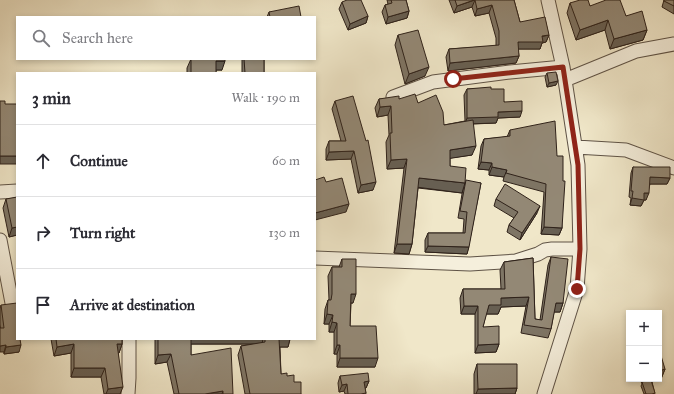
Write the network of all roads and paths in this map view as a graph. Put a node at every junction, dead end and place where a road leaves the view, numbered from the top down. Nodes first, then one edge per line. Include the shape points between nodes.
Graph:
1 (548, 0) edge
2 (674, 44) edge
3 (564, 74) junction
4 (393, 97) edge
5 (576, 147) junction
6 (674, 168) edge
7 (16, 190) edge
8 (0, 192) edge
9 (0, 240) edge
10 (580, 249) junction
11 (316, 258) edge
12 (10, 303) edge
13 (129, 340) edge
14 (128, 394) edge
15 (544, 394) edge

1 - 3 street
2 - 3 street via 636,51
3 - 4 street via 510,72 440,81
3 - 5 street
5 - 6 street via 626,150
5 - 10 street
7 - 8 street
9 - 12 street
10 - 11 street via 552,249 516,261 470,264
10 - 15 street via 577,289
13 - 14 street

